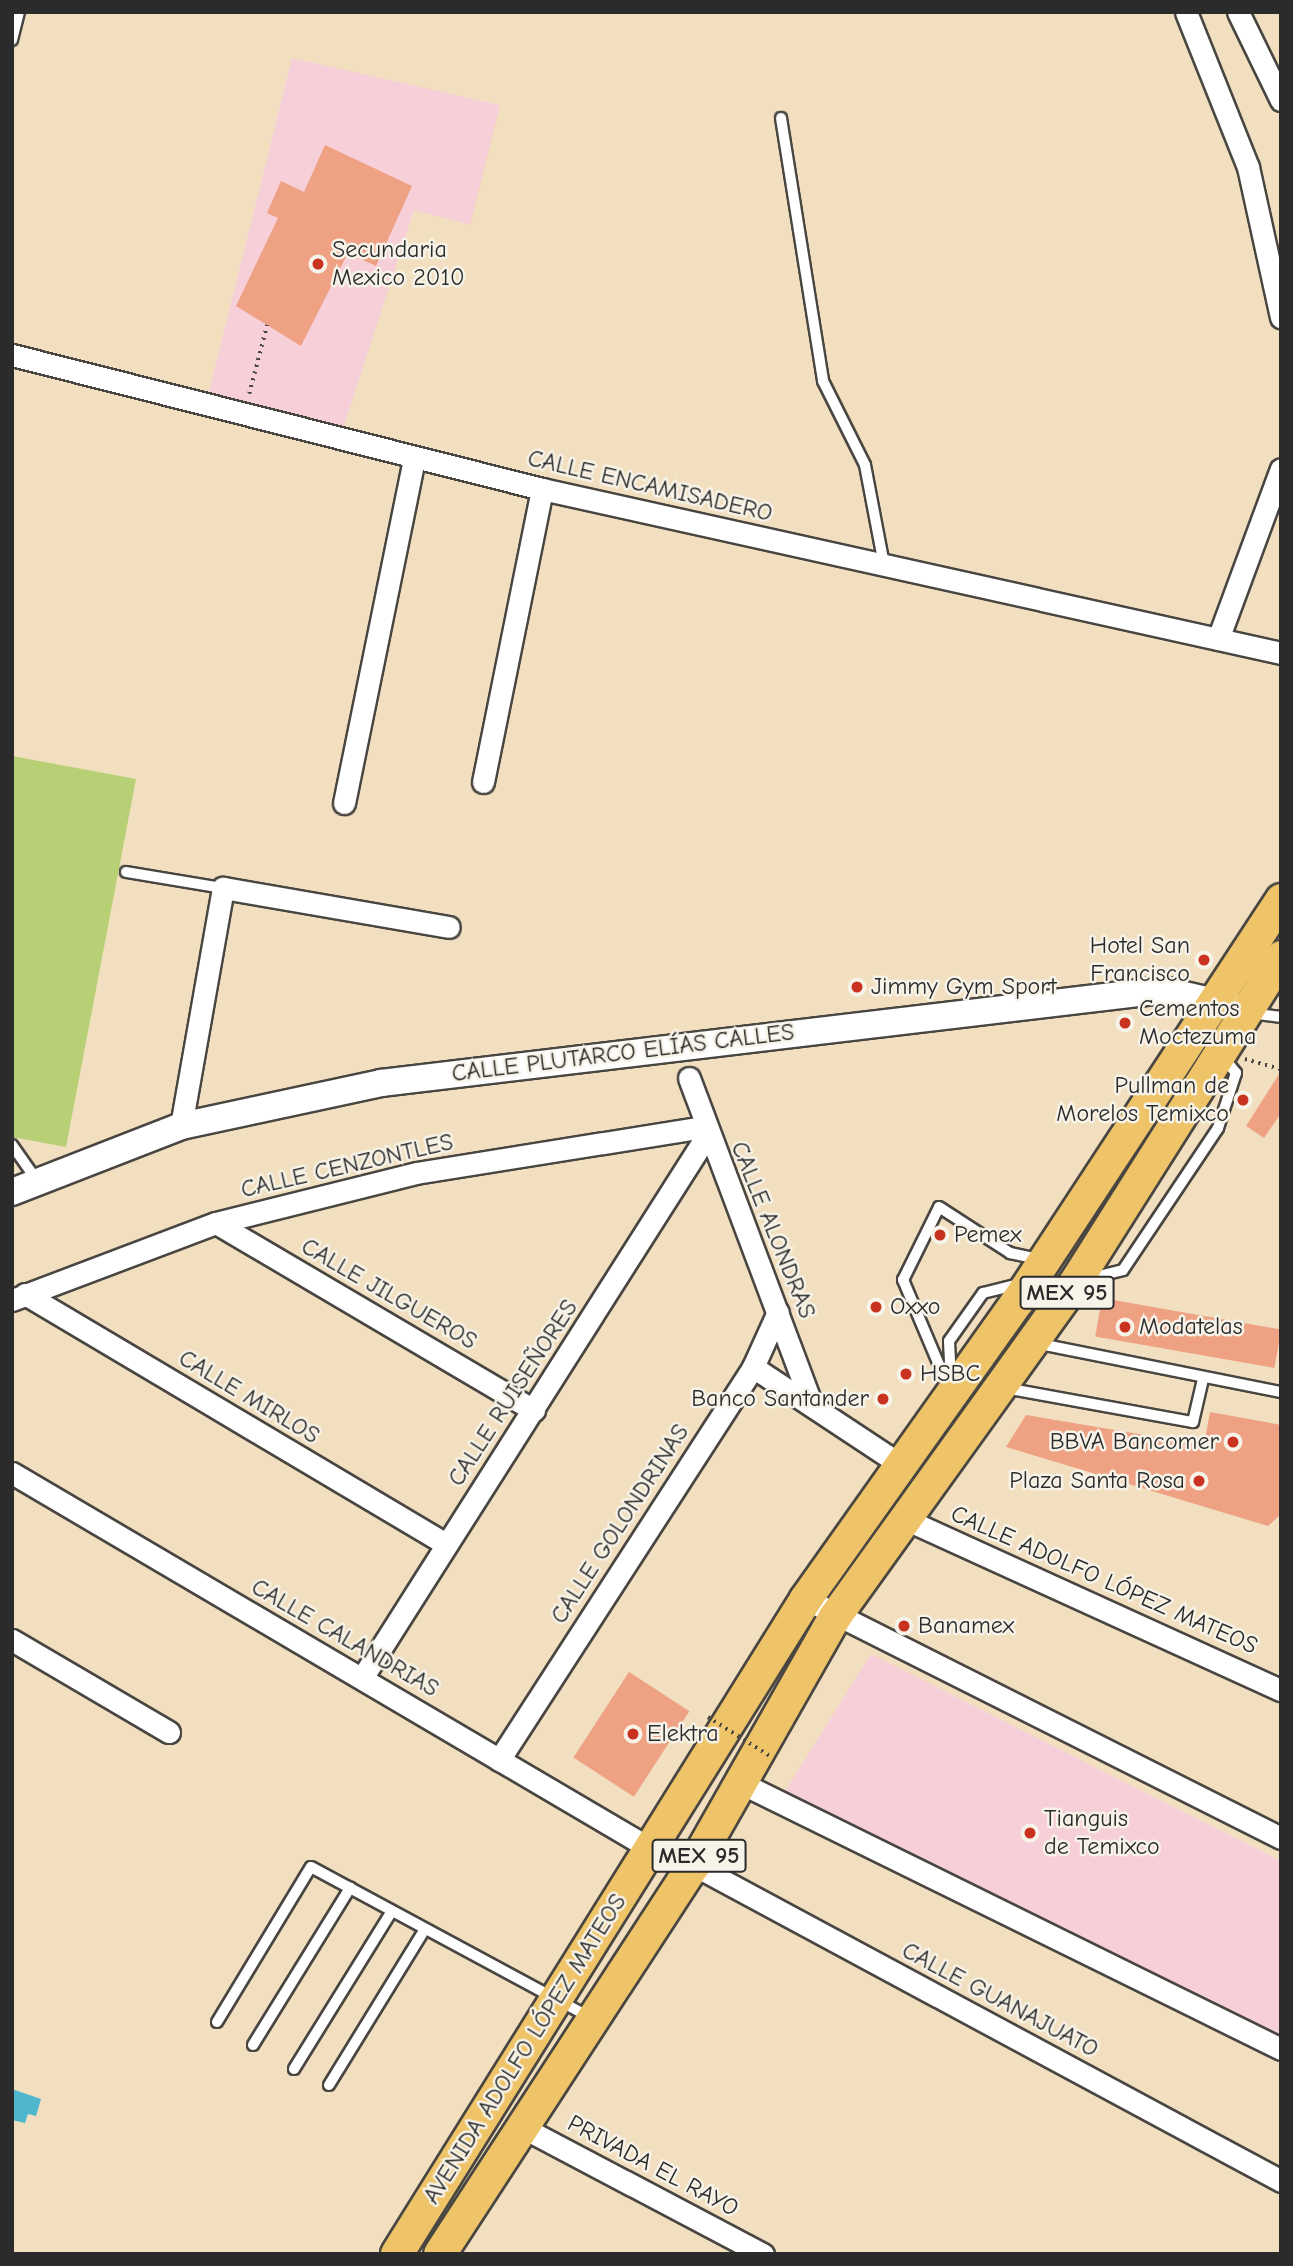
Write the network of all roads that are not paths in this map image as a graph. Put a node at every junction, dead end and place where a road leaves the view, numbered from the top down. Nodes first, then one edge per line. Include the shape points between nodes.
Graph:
1 (19, 12) edge
2 (1186, 12) edge
3 (1238, 12) edge
4 (12, 40) edge
5 (1281, 100) edge
6 (781, 118) dead end
7 (1280, 308) edge
8 (12, 355) edge
9 (414, 458) junction
10 (1281, 469) edge
11 (542, 489) junction
12 (884, 565) junction
13 (1218, 639) junction
14 (1281, 653) edge
15 (483, 782) dead end
16 (344, 803) dead end
17 (126, 872) dead end
18 (223, 888) junction
19 (1281, 900) edge
20 (449, 927) dead end
21 (1281, 957) edge
22 (1215, 998) junction
23 (1244, 1012) junction
24 (1281, 1017) edge
25 (689, 1078) dead end
26 (181, 1126) junction
27 (706, 1131) junction
28 (12, 1145) edge
29 (38, 1182) junction
30 (12, 1192) edge
31 (216, 1223) junction
32 (1031, 1281) junction
33 (19, 1297) edge
34 (778, 1312) junction
35 (1040, 1331) junction
36 (753, 1367) junction
37 (1203, 1379) junction
38 (999, 1387) junction
39 (1281, 1392) edge
40 (951, 1395) junction
41 (810, 1400) junction
42 (534, 1410) junction
43 (901, 1465) junction
44 (12, 1473) edge
45 (905, 1519) junction
46 (446, 1544) junction
47 (806, 1599) junction
48 (835, 1617) junction
49 (12, 1640) edge
50 (362, 1678) junction
51 (1281, 1690) edge
52 (169, 1732) dead end
53 (499, 1760) junction
54 (743, 1784) junction
55 (1281, 1838) edge
56 (651, 1849) junction
57 (694, 1865) junction
58 (350, 1888) junction
59 (392, 1911) junction
60 (425, 1929) junction
61 (557, 2001) junction
62 (591, 2018) junction
63 (217, 2022) dead end
64 (253, 2045) dead end
65 (1281, 2049) edge
66 (294, 2069) dead end
67 (515, 2069) junction
68 (546, 2083) junction
69 (329, 2085) dead end
70 (518, 2125) junction
71 (1281, 2181) edge
72 (397, 2254) edge
73 (440, 2254) edge
74 (763, 2254) edge

1 - 4 lane
2 - 7 street via 1248,167
3 - 5 street
6 - 12 lane via 823,381 865,465
8 - 9 street, CALLE ENCAMISADERO
9 - 11 street, CALLE ENCAMISADERO
9 - 16 street
10 - 13 street
11 - 12 street, CALLE ENCAMISADERO
11 - 15 street
12 - 13 street, CALLE ENCAMISADERO
13 - 14 street, CALLE ENCAMISADERO
17 - 18 lane
18 - 20 street
18 - 26 street
19 - 22 main road, AVENIDA ADOLFO LÓPEZ MATEOS / MEX 95
21 - 23 main road, AVENIDA ADOLFO LÓPEZ MATEOS / MEX 95
22 - 23 street, CALLE PLUTARCO ELÍAS CALLES
22 - 26 street, CALLE PLUTARCO ELÍAS CALLES via 1163,990 662,1048 381,1083
22 - 32 main road, AVENIDA ADOLFO LÓPEZ MATEOS / MEX 95
23 - 24 lane
23 - 35 main road, AVENIDA ADOLFO LÓPEZ MATEOS / MEX 95 via 1077,1280
25 - 27 street, CALLE ALONDRAS
26 - 29 street, CALLE PLUTARCO ELÍAS CALLES
27 - 31 street, CALLE CENZONTLES via 416,1173
27 - 34 street, CALLE ALONDRAS
27 - 42 street, CALLE RUISEÑORES
28 - 29 lane
29 - 30 street, CALLE PLUTARCO ELÍAS CALLES
31 - 33 street, CALLE CENZONTLES
31 - 42 street, CALLE JILGUEROS
32 - 35 main road
32 - 40 main road, AVENIDA ADOLFO LÓPEZ MATEOS / MEX 95
32 - 40 lane via 1010,1253 939,1207 903,1280
33 - 46 street, CALLE MIRLOS
34 - 36 street, CALLE GOLONDRINAS
34 - 41 street, CALLE ALONDRAS
35 - 37 lane
35 - 38 main road, AVENIDA ADOLFO LÓPEZ MATEOS / MEX 95
36 - 41 street
36 - 53 street, CALLE GOLONDRINAS
37 - 38 lane via 1193,1422
37 - 39 lane
38 - 45 main road, AVENIDA ADOLFO LÓPEZ MATEOS / MEX 95
40 - 43 main road, AVENIDA ADOLFO LÓPEZ MATEOS / MEX 95
41 - 43 street
42 - 46 street, CALLE RUISEÑORES
43 - 47 main road, AVENIDA ADOLFO LÓPEZ MATEOS / MEX 95
44 - 50 street, CALLE CALANDRIAS
45 - 48 main road, AVENIDA ADOLFO LÓPEZ MATEOS / MEX 95
45 - 51 street, CALLE ADOLFO LÓPEZ MATEOS
46 - 50 street, CALLE RUISEÑORES
47 - 48 street
47 - 56 main road, AVENIDA ADOLFO LÓPEZ MATEOS / MEX 95
48 - 54 main road, AVENIDA ADOLFO LÓPEZ MATEOS / MEX 95
48 - 55 street
49 - 52 street
50 - 53 street, CALLE CALANDRIAS
53 - 56 street, CALLE CALANDRIAS
54 - 57 main road, AVENIDA ADOLFO LÓPEZ MATEOS / MEX 95
54 - 65 street
56 - 61 main road, AVENIDA ADOLFO LÓPEZ MATEOS / MEX 95
57 - 62 main road, AVENIDA ADOLFO LÓPEZ MATEOS / MEX 95
57 - 71 street, CALLE GUANAJUATO
58 - 59 lane
58 - 63 lane via 311,1867
58 - 64 lane
59 - 60 lane
59 - 66 lane
60 - 61 lane
60 - 69 lane
61 - 62 lane
61 - 67 main road, AVENIDA ADOLFO LÓPEZ MATEOS / MEX 95
62 - 68 main road, AVENIDA ADOLFO LÓPEZ MATEOS / MEX 95
67 - 68 main road
67 - 72 main road, AVENIDA ADOLFO LÓPEZ MATEOS / MEX 95
68 - 70 main road, AVENIDA ADOLFO LÓPEZ MATEOS / MEX 95
70 - 73 main road, AVENIDA ADOLFO LÓPEZ MATEOS / MEX 95
70 - 74 street, PRIVADA EL RAYO

